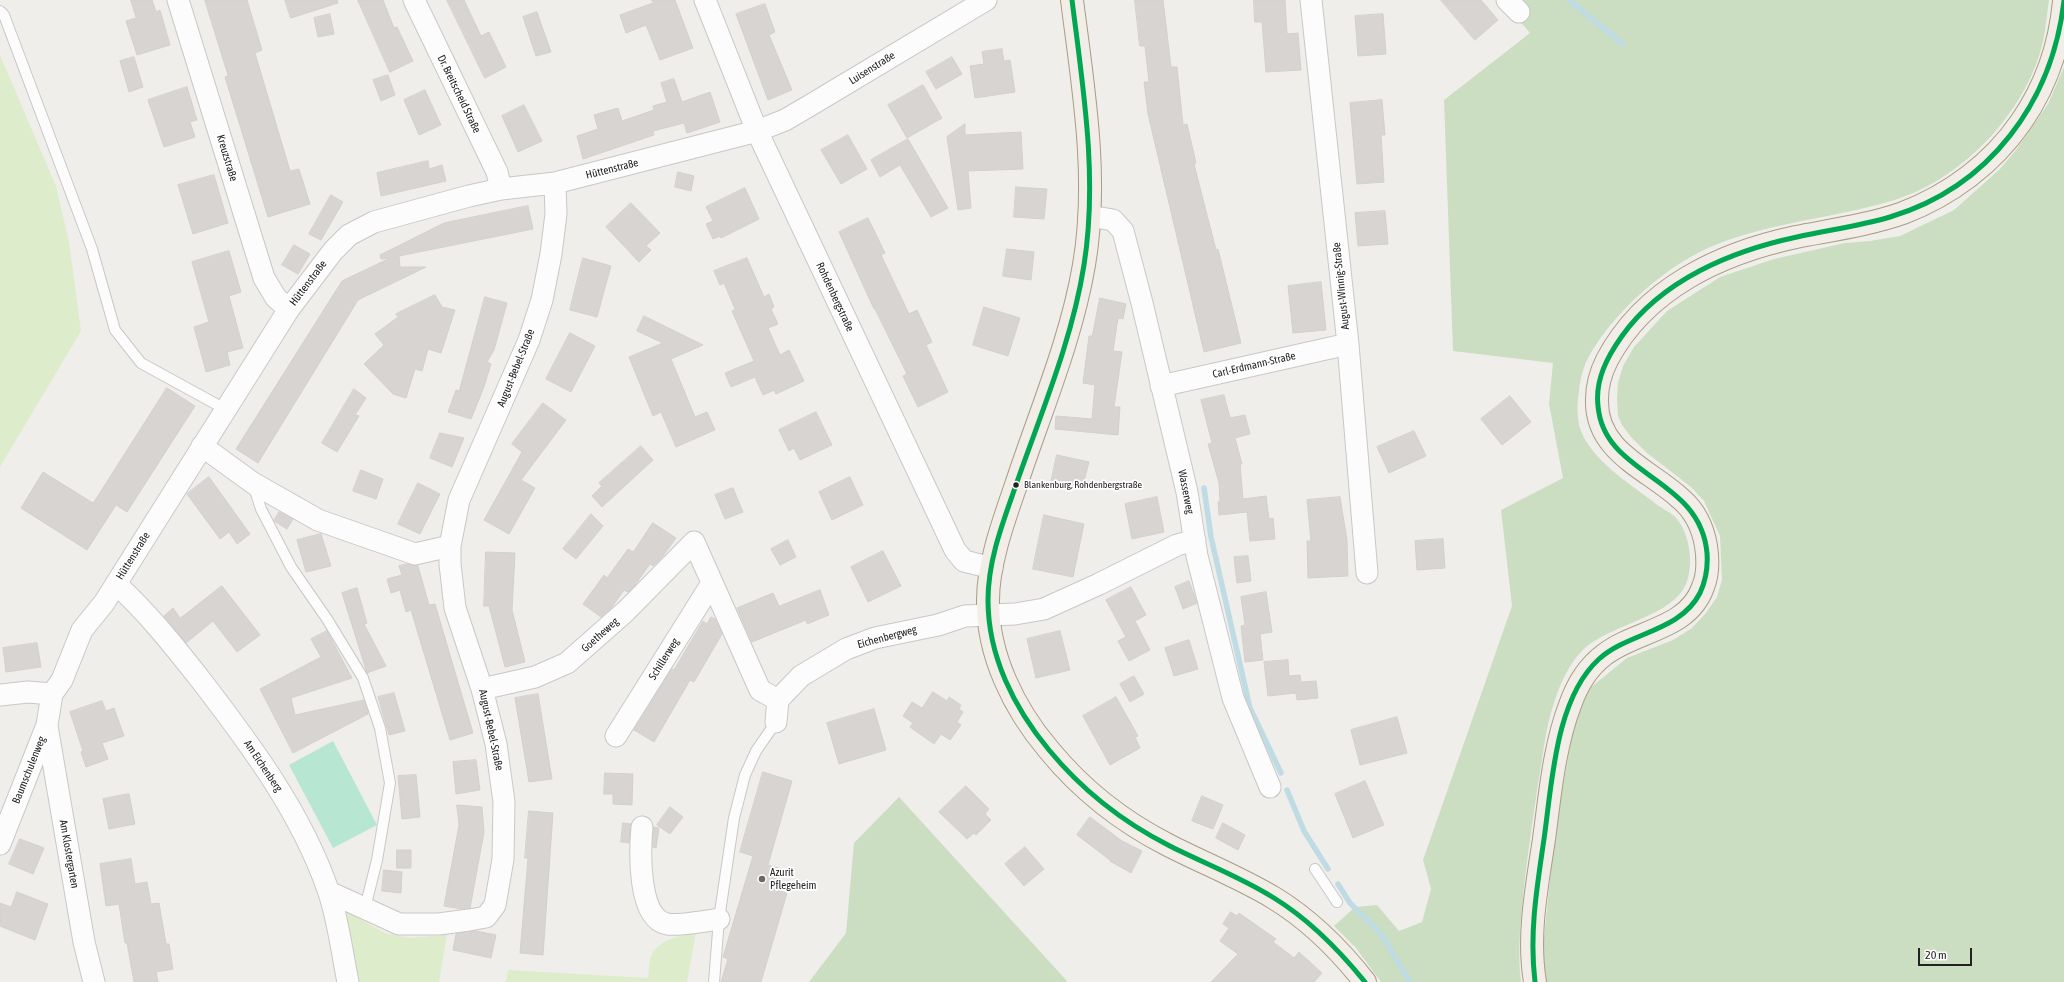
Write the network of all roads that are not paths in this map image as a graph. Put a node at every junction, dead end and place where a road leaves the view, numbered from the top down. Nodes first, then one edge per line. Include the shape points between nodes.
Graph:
1 (178, 0) edge
2 (414, 0) edge
3 (705, 0) edge
4 (986, 0) edge
5 (1072, 0) edge
6 (1310, 0) edge
7 (2064, 2) edge
8 (0, 11) edge
9 (757, 131) junction
10 (556, 183) junction
11 (501, 189) junction
12 (1089, 216) junction
13 (289, 309) junction
14 (1348, 344) junction
15 (1161, 386) junction
16 (225, 409) junction
17 (202, 446) junction
18 (253, 483) junction
19 (1195, 540) junction
20 (450, 546) junction
21 (992, 568) junction
22 (1367, 573) dead end
23 (712, 583) junction
24 (116, 584) junction
25 (988, 614) junction
26 (482, 689) junction
27 (52, 694) junction
28 (0, 695) edge
29 (778, 700) junction
30 (776, 722) joint
31 (47, 725) junction
32 (616, 736) dead end
33 (1270, 787) dead end
34 (642, 827) dead end
35 (0, 844) edge
36 (1315, 869) dead end
37 (329, 892) junction
38 (1337, 902) dead end
39 (365, 908) junction
40 (719, 919) junction
41 (94, 982) edge
42 (348, 982) edge
43 (714, 982) edge
44 (1365, 982) edge
45 (1535, 982) edge

1 - 13 street, Kreuzstraße via 264,278 276,298
2 - 11 street, Dr. Breitscheid Straße via 497,172
3 - 9 street, Rohdenbergstraße
4 - 9 street, Luisenstraße via 785,120
5 - 12 main road via 1088,146
6 - 14 street, August-Winnig-Straße
7 - 45 main road via 2056,48 2037,97 2010,137 1974,172 1942,194 1904,212 1875,221 1769,244 1704,267 1674,286 1638,317 1605,364 1597,391 1596,405 1602,430 1618,451 1681,498 1692,511 1705,538 1706,572 1703,587 1689,609 1677,620 1620,645 1604,655 1593,665 1577,688 1563,725 1546,822 1534,911 1532,948
8 - 16 lane via 4,15 92,249 115,330 141,363
9 - 10 street, Hüttenstraße
9 - 21 street, Rohdenbergstraße via 955,550 964,561
10 - 11 street, Hüttenstraße
10 - 20 street, August-Bebel-Straße via 552,254 542,300 529,340 459,500
11 - 13 street, Hüttenstraße via 374,222 349,235 332,251
12 - 15 street, Wasserweg via 1114,220 1123,231
12 - 21 main road via 1084,262 1074,310 1010,501
13 - 16 street, Hüttenstraße
14 - 15 street, Carl-Erdmann-Straße
14 - 22 street, August-Winnig-Straße
15 - 19 street, Wasserweg via 1187,492
16 - 17 street, Hüttenstraße
17 - 18 street
17 - 24 street, Hüttenstraße
18 - 20 street via 318,520 415,554
18 - 39 lane via 261,509 291,568 327,619 363,678 380,728 390,783 378,860
19 - 25 street, Eichenbergweg via 1177,545 1044,609 1015,614
19 - 33 street, Wasserweg via 1233,698
20 - 26 street, August-Bebel-Straße via 455,608
21 - 25 main road
23 - 26 street, Goetheweg via 694,542 626,611 567,663 535,677
23 - 29 street via 760,690
23 - 32 street, Schillerweg
24 - 27 street, Hüttenstraße via 82,630 62,680
24 - 37 street, Am Eichenberg via 136,602 185,661 270,775 309,842
25 - 29 street, Eichenbergweg via 965,616 938,625 875,638 846,649 801,676
25 - 44 main road via 998,661 1019,708 1048,750 1069,773 1105,805 1165,844 1274,898 1298,914 1335,947
26 - 39 street, August-Bebel-Straße via 496,744 504,802 503,859 495,905 486,917 418,925 399,924
27 - 28 street via 28,692
27 - 31 street, Baumschulenweg
29 - 30 street
30 - 40 lane via 756,751 745,775 734,818
31 - 35 street, Baumschulenweg
31 - 41 street, Am Klostergarten via 84,942
34 - 40 street via 640,857 644,886 649,908 656,919 667,924
36 - 38 lane
37 - 39 street, August-Bebel-Straße
37 - 42 street, Am Eichenberg
40 - 43 lane

